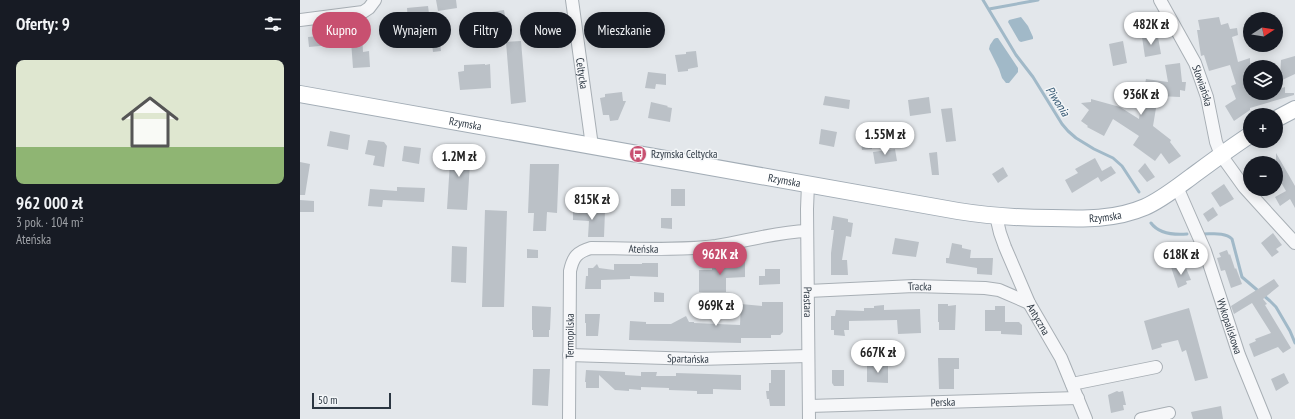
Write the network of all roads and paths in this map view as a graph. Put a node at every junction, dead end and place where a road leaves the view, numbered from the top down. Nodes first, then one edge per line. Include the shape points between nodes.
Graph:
1 (375, 0) edge
2 (572, 0) edge
3 (1160, 0) edge
4 (300, 20) edge
5 (300, 94) edge
6 (1295, 109) edge
7 (1283, 115) edge
8 (1243, 140) edge
9 (592, 146) junction
10 (1221, 155) junction
11 (808, 184) junction
12 (1177, 188) junction
13 (996, 216) junction
14 (807, 231) junction
15 (1295, 243) edge
16 (576, 255) joint
17 (808, 291) junction
18 (1030, 303) junction
19 (569, 355) junction
20 (808, 356) junction
21 (1156, 367) dead end
22 (1072, 384) junction
23 (1078, 398) junction
24 (809, 406) junction
25 (1169, 413) dead end
26 (569, 419) edge
27 (809, 419) edge
28 (1086, 419) edge
29 (1141, 419) edge
30 (1266, 419) edge

1 - 4 street via 363,12
2 - 9 street, Celtycka
3 - 10 street, Słowiańska via 1195,63 1207,97
5 - 9 main road, Rzymska
6 - 7 main road
8 - 10 main road, Rzymska
9 - 11 main road, Rzymska
10 - 12 main road, Rzymska
10 - 15 street, Słowiańska via 1244,187
11 - 13 main road, Rzymska
11 - 14 street, Prastara
12 - 13 main road, Rzymska via 1144,207 1112,217 1067,219
12 - 30 street, Wykopaliskowa via 1205,251 1239,355
13 - 18 street, Antyczna via 1005,247
14 - 16 street, Ateńska via 717,246 591,248
14 - 17 street, Prastara
16 - 19 street, Termopilska via 570,271
17 - 18 street, Tracka via 914,286 985,288 999,290
17 - 20 street, Prastara
18 - 22 street, Antyczna via 1061,358
19 - 20 street, Spartańska via 698,359
19 - 26 street, Termopilska
20 - 24 street, Prastara
21 - 22 street
22 - 23 street, Antyczna
23 - 24 street, Perska
23 - 28 street, Antyczna
24 - 27 street, Prastara
25 - 29 street

